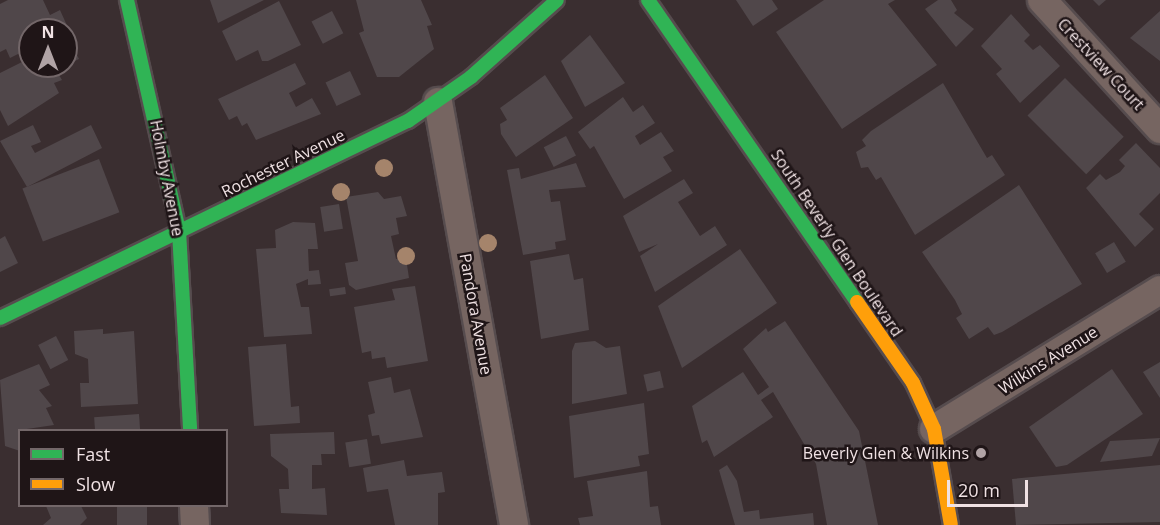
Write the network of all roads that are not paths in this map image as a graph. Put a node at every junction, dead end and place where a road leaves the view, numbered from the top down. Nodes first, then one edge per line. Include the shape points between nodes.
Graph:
1 (127, 0) edge
2 (557, 0) edge
3 (648, 0) edge
4 (1042, 0) edge
5 (438, 102) junction
6 (1160, 129) edge
7 (179, 231) junction
8 (1160, 290) edge
9 (0, 318) edge
10 (190, 429) edge
11 (934, 429) junction
12 (194, 507) edge
13 (195, 525) edge
14 (513, 525) edge
15 (951, 525) edge

1 - 7 street, Holmby Avenue
2 - 5 street, Rochester Avenue
3 - 11 street, South Beverly Glen Boulevard via 913,384
4 - 6 street, Crestview Court
5 - 7 street, Rochester Avenue
5 - 14 street, Pandora Avenue
7 - 9 street, Rochester Avenue
7 - 10 street, Holmby Avenue
8 - 11 street, Wilkins Avenue
11 - 15 street, South Beverly Glen Boulevard
12 - 13 street

